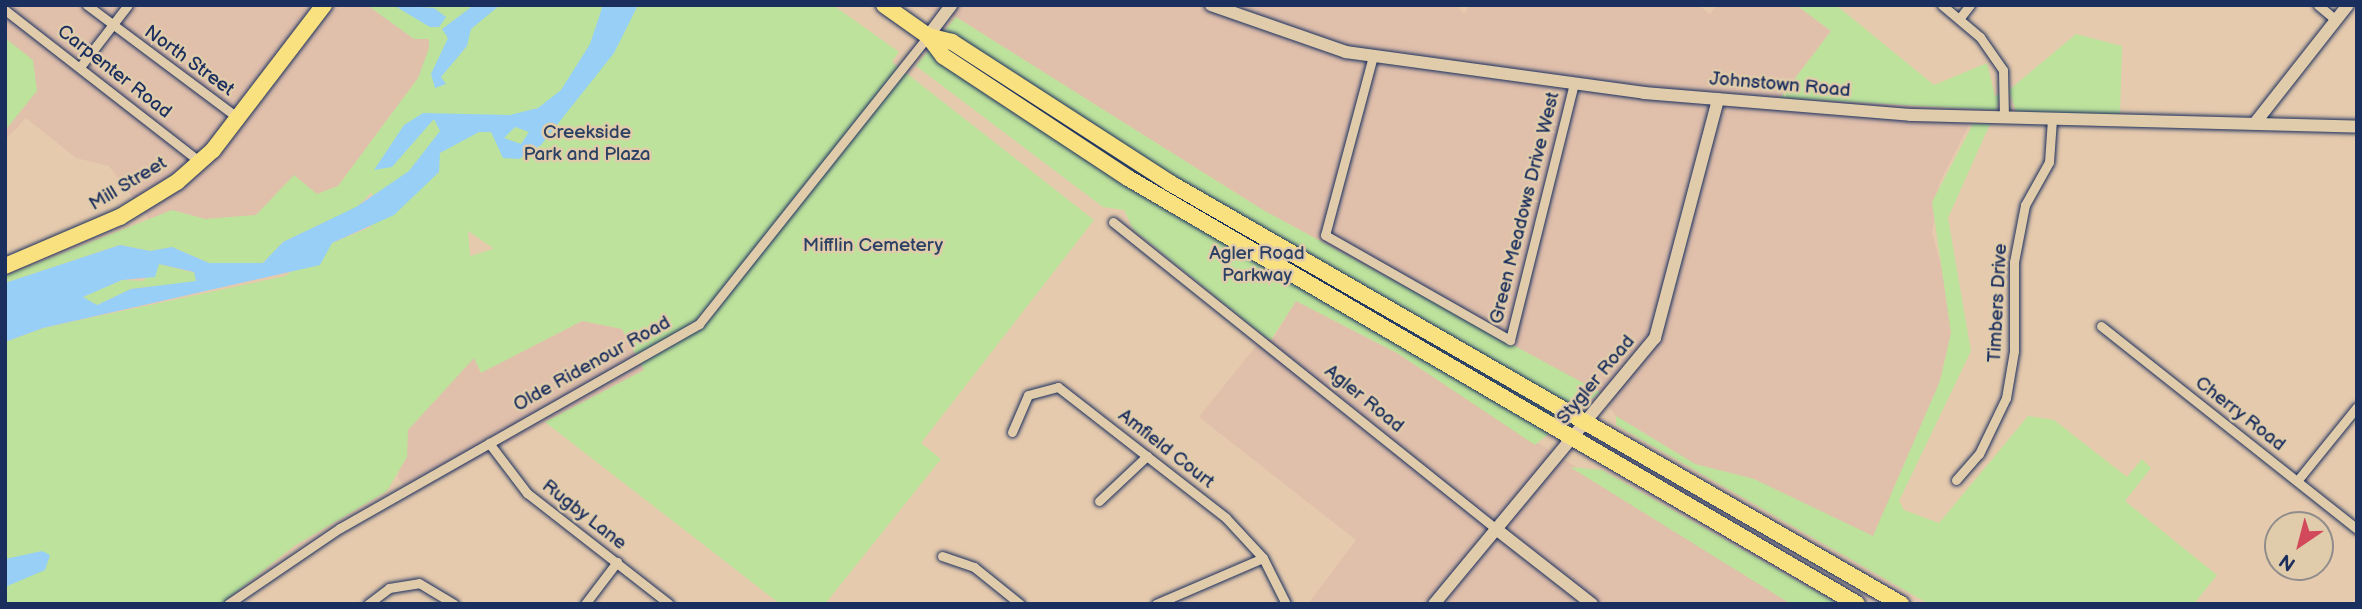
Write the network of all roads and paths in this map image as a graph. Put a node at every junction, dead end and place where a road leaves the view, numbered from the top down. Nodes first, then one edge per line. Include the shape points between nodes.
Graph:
1 (87, 5) edge
2 (128, 5) edge
3 (324, 5) edge
4 (884, 5) edge
5 (951, 5) edge
6 (1211, 5) edge
7 (1942, 5) edge
8 (1970, 5) edge
9 (2318, 5) edge
10 (2348, 5) edge
11 (5, 10) edge
12 (1959, 19) junction
13 (2336, 20) junction
14 (112, 25) junction
15 (928, 36) junction
16 (1373, 56) junction
17 (80, 67) junction
18 (1574, 83) junction
19 (1718, 99) junction
20 (237, 118) junction
21 (2004, 118) junction
22 (2052, 119) junction
23 (2255, 123) junction
24 (2357, 127) edge
25 (200, 162) junction
26 (1113, 222) dead end
27 (5, 266) edge
28 (2101, 326) dead end
29 (2357, 407) edge
30 (1583, 424) junction
31 (1012, 432) dead end
32 (1570, 440) junction
33 (489, 443) junction
34 (1147, 456) junction
35 (1956, 480) dead end
36 (2297, 481) junction
37 (1099, 502) dead end
38 (1496, 529) junction
39 (2357, 529) edge
40 (942, 556) dead end
41 (1263, 558) junction
42 (617, 562) junction
43 (228, 604) edge
44 (368, 604) edge
45 (454, 604) edge
46 (585, 604) edge
47 (669, 604) edge
48 (1020, 604) edge
49 (1156, 604) edge
50 (1286, 604) edge
51 (1434, 604) edge
52 (1592, 604) edge
53 (1857, 604) edge
54 (1901, 604) edge

1 - 14 street, North Street
2 - 14 street
3 - 20 highway, Mill Street
4 - 15 highway
5 - 15 main road, Olde Ridenour Road
6 - 16 main road, Johnstown Road via 1290,36
7 - 12 street
8 - 12 street
9 - 13 street
10 - 13 main road
11 - 17 street, Carpenter Road
12 - 21 street via 2003,70
13 - 23 main road
14 - 17 street
14 - 20 street, North Street
15 - 30 highway via 952,42 1170,183
15 - 32 highway via 943,56 1128,177
15 - 33 street, Olde Ridenour Road via 699,324
16 - 18 main road, Johnstown Road
16 - 18 street, Green Meadows Drive West via 1325,235 1510,340
17 - 25 street, Carpenter Road
18 - 19 main road, Johnstown Road
19 - 21 main road, Johnstown Road
19 - 30 main road, Stygler Road via 1655,338
20 - 25 highway, Mill Street
21 - 22 main road, Johnstown Road
22 - 23 main road, Johnstown Road
22 - 35 street, Timbers Drive via 2049,162 2025,205 2014,262 2014,351 2006,398 1979,454
23 - 24 main road, Johnstown Road
25 - 27 highway, Mill Street via 120,216
26 - 38 street, Agler Road
28 - 36 street, Cherry Road
29 - 36 street
30 - 32 main road, Stygler Road
30 - 54 highway
31 - 34 street, Amfield Court via 1028,395 1058,387
32 - 38 main road, Stygler Road
32 - 53 highway
33 - 42 street, Rugby Lane via 527,493
33 - 43 street, Olde Ridenour Road via 288,559
34 - 37 street
34 - 41 street, Amfield Court via 1226,518
36 - 39 street, Cherry Road
38 - 51 main road, Stygler Road
38 - 52 main road, Agler Road
40 - 48 street via 974,567
41 - 49 street
41 - 50 street, Amfield Court
42 - 46 street
42 - 47 street, Rugby Lane
44 - 45 street via 390,588 419,583

